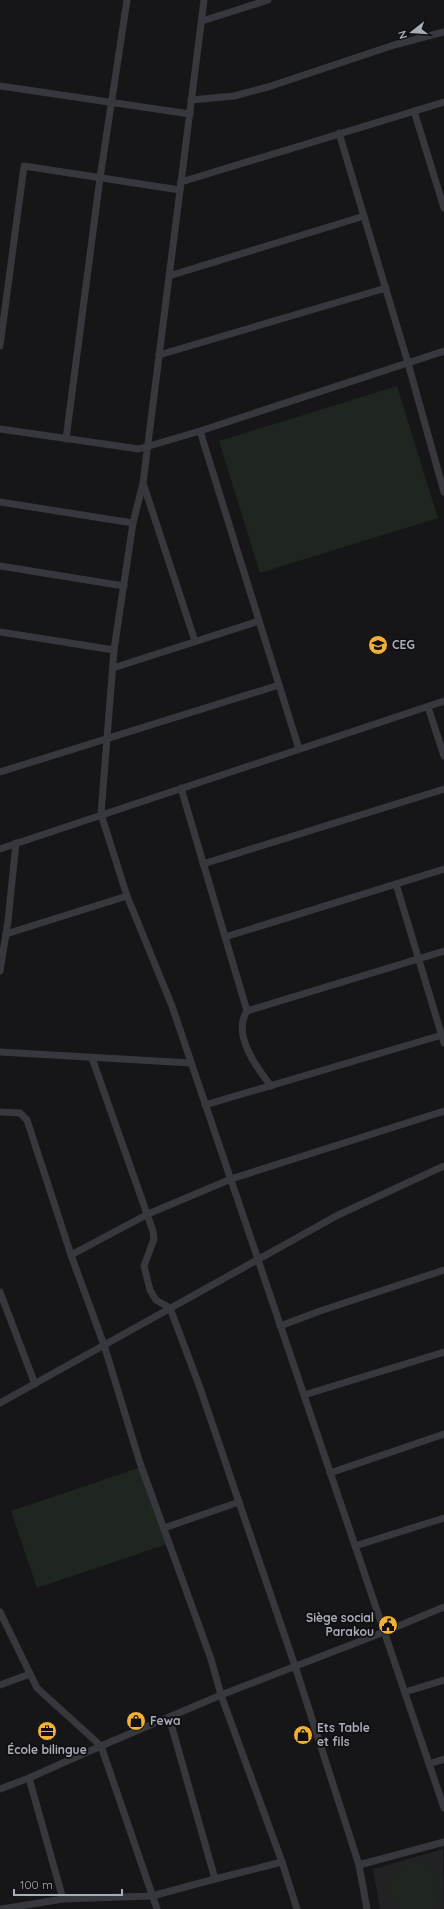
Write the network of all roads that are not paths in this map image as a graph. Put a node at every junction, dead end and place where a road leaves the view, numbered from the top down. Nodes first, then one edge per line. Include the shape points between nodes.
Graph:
1 (127, 0) edge
2 (204, 0) edge
3 (268, 0) edge
4 (202, 21) junction
5 (444, 32) edge
6 (0, 86) edge
7 (192, 100) junction
8 (444, 102) edge
9 (111, 103) junction
10 (414, 111) junction
11 (190, 114) junction
12 (339, 134) junction
13 (100, 178) junction
14 (181, 182) junction
15 (180, 190) junction
16 (444, 208) edge
17 (364, 216) junction
18 (169, 276) junction
19 (386, 288) junction
20 (0, 346) edge
21 (444, 351) edge
22 (159, 355) junction
23 (408, 363) junction
24 (0, 429) edge
25 (200, 431) junction
26 (66, 439) junction
27 (148, 447) junction
28 (143, 484) junction
29 (444, 492) edge
30 (0, 502) edge
31 (133, 523) junction
32 (0, 566) edge
33 (124, 586) junction
34 (259, 621) junction
35 (0, 632) edge
36 (195, 641) junction
37 (114, 650) junction
38 (112, 668) junction
39 (279, 685) junction
40 (444, 701) edge
41 (428, 707) junction
42 (107, 739) junction
43 (299, 749) junction
44 (444, 756) edge
45 (0, 772) edge
46 (181, 788) junction
47 (444, 789) edge
48 (101, 814) junction
49 (16, 843) junction
50 (0, 849) edge
51 (203, 864) junction
52 (444, 869) edge
53 (396, 884) junction
54 (127, 896) junction
55 (6, 934) junction
56 (225, 937) junction
57 (444, 951) edge
58 (419, 958) junction
59 (0, 971) edge
60 (247, 1010) junction
61 (442, 1034) junction
62 (444, 1043) edge
63 (0, 1052) edge
64 (92, 1058) junction
65 (191, 1063) junction
66 (272, 1086) junction
67 (205, 1104) junction
68 (444, 1111) edge
69 (0, 1112) edge
70 (444, 1166) edge
71 (231, 1179) junction
72 (148, 1214) junction
73 (71, 1255) junction
74 (258, 1259) junction
75 (444, 1270) edge
76 (0, 1292) edge
77 (170, 1308) junction
78 (280, 1326) junction
79 (104, 1345) junction
80 (444, 1352) edge
81 (35, 1384) junction
82 (304, 1394) junction
83 (0, 1403) edge
84 (444, 1434) edge
85 (330, 1473) junction
86 (239, 1502) junction
87 (444, 1518) edge
88 (164, 1528) junction
89 (355, 1546) junction
90 (444, 1606) edge
91 (0, 1612) edge
92 (384, 1632) junction
93 (295, 1666) junction
94 (30, 1674) junction
95 (444, 1680) edge
96 (0, 1685) edge
97 (405, 1692) junction
98 (222, 1695) junction
99 (169, 1717) junction
100 (101, 1746) junction
101 (444, 1760) edge
102 (429, 1764) junction
103 (28, 1778) junction
104 (0, 1789) edge
105 (444, 1808) edge
106 (444, 1842) edge
107 (282, 1862) junction
108 (359, 1865) junction
109 (215, 1878) junction
110 (152, 1896) junction
111 (63, 1899) junction
112 (2, 1909) edge
113 (158, 1909) edge
114 (297, 1909) edge
115 (367, 1909) edge

1 - 9 street
2 - 4 street
3 - 4 street
4 - 7 street
5 - 7 street via 394,45 268,87 234,96
6 - 9 street
7 - 11 street
8 - 10 street
9 - 11 street
9 - 13 street
10 - 12 street
10 - 16 street
11 - 14 street
12 - 14 street
12 - 17 street
13 - 15 street
13 - 20 street via 24,166
13 - 26 street
14 - 15 street
15 - 18 street
17 - 18 street
17 - 19 street
18 - 22 street
19 - 22 street
19 - 23 street
21 - 23 street
22 - 27 street
23 - 25 street
23 - 29 street
24 - 26 street
25 - 27 street
25 - 34 street
26 - 27 street via 128,448
27 - 28 street
28 - 31 street
28 - 36 street
30 - 31 street
31 - 33 street
32 - 33 street
33 - 37 street
34 - 36 street
34 - 39 street
35 - 37 street
36 - 38 street
37 - 38 street
38 - 42 street
39 - 42 street
39 - 43 street
40 - 41 street
41 - 43 street
41 - 44 street
42 - 45 street
42 - 48 street
43 - 46 street
46 - 48 street
46 - 51 street
47 - 51 street
48 - 49 street
48 - 54 street
49 - 50 street
49 - 55 street
51 - 56 street
52 - 53 street
53 - 56 street
53 - 58 street
54 - 55 street
54 - 65 street via 172,1006
55 - 59 street
56 - 60 street
57 - 58 street
58 - 60 street
58 - 61 street
60 - 66 street via 241,1024 243,1036 257,1066
61 - 62 street
61 - 66 street
63 - 64 street
64 - 65 street
64 - 72 street
65 - 67 street
66 - 67 street
67 - 71 street
68 - 71 street
69 - 73 street via 20,1113 27,1120
70 - 74 street via 338,1215
71 - 72 street
71 - 74 street
72 - 73 street
72 - 77 street via 154,1239 144,1266 145,1273 156,1300
73 - 79 street
74 - 77 street
74 - 78 street
75 - 78 street
76 - 81 street
77 - 79 street
77 - 86 street via 200,1385
78 - 82 street
79 - 81 street
79 - 88 street via 140,1463
80 - 82 street
81 - 83 street
82 - 85 street
84 - 85 street
85 - 89 street
86 - 88 street
86 - 93 street
87 - 89 street
88 - 98 street
89 - 92 street
90 - 92 street
91 - 94 street
92 - 93 street
92 - 97 street
93 - 98 street
93 - 108 street
94 - 96 street
94 - 100 street via 37,1688
95 - 97 street
97 - 102 street
98 - 99 street
98 - 107 street
99 - 100 street
99 - 109 street
100 - 103 street
100 - 110 street
101 - 102 street
102 - 105 street
103 - 104 street
103 - 111 street
106 - 108 street
107 - 109 street
107 - 114 street
108 - 115 street
109 - 110 street
110 - 111 street
110 - 113 street
111 - 112 street

